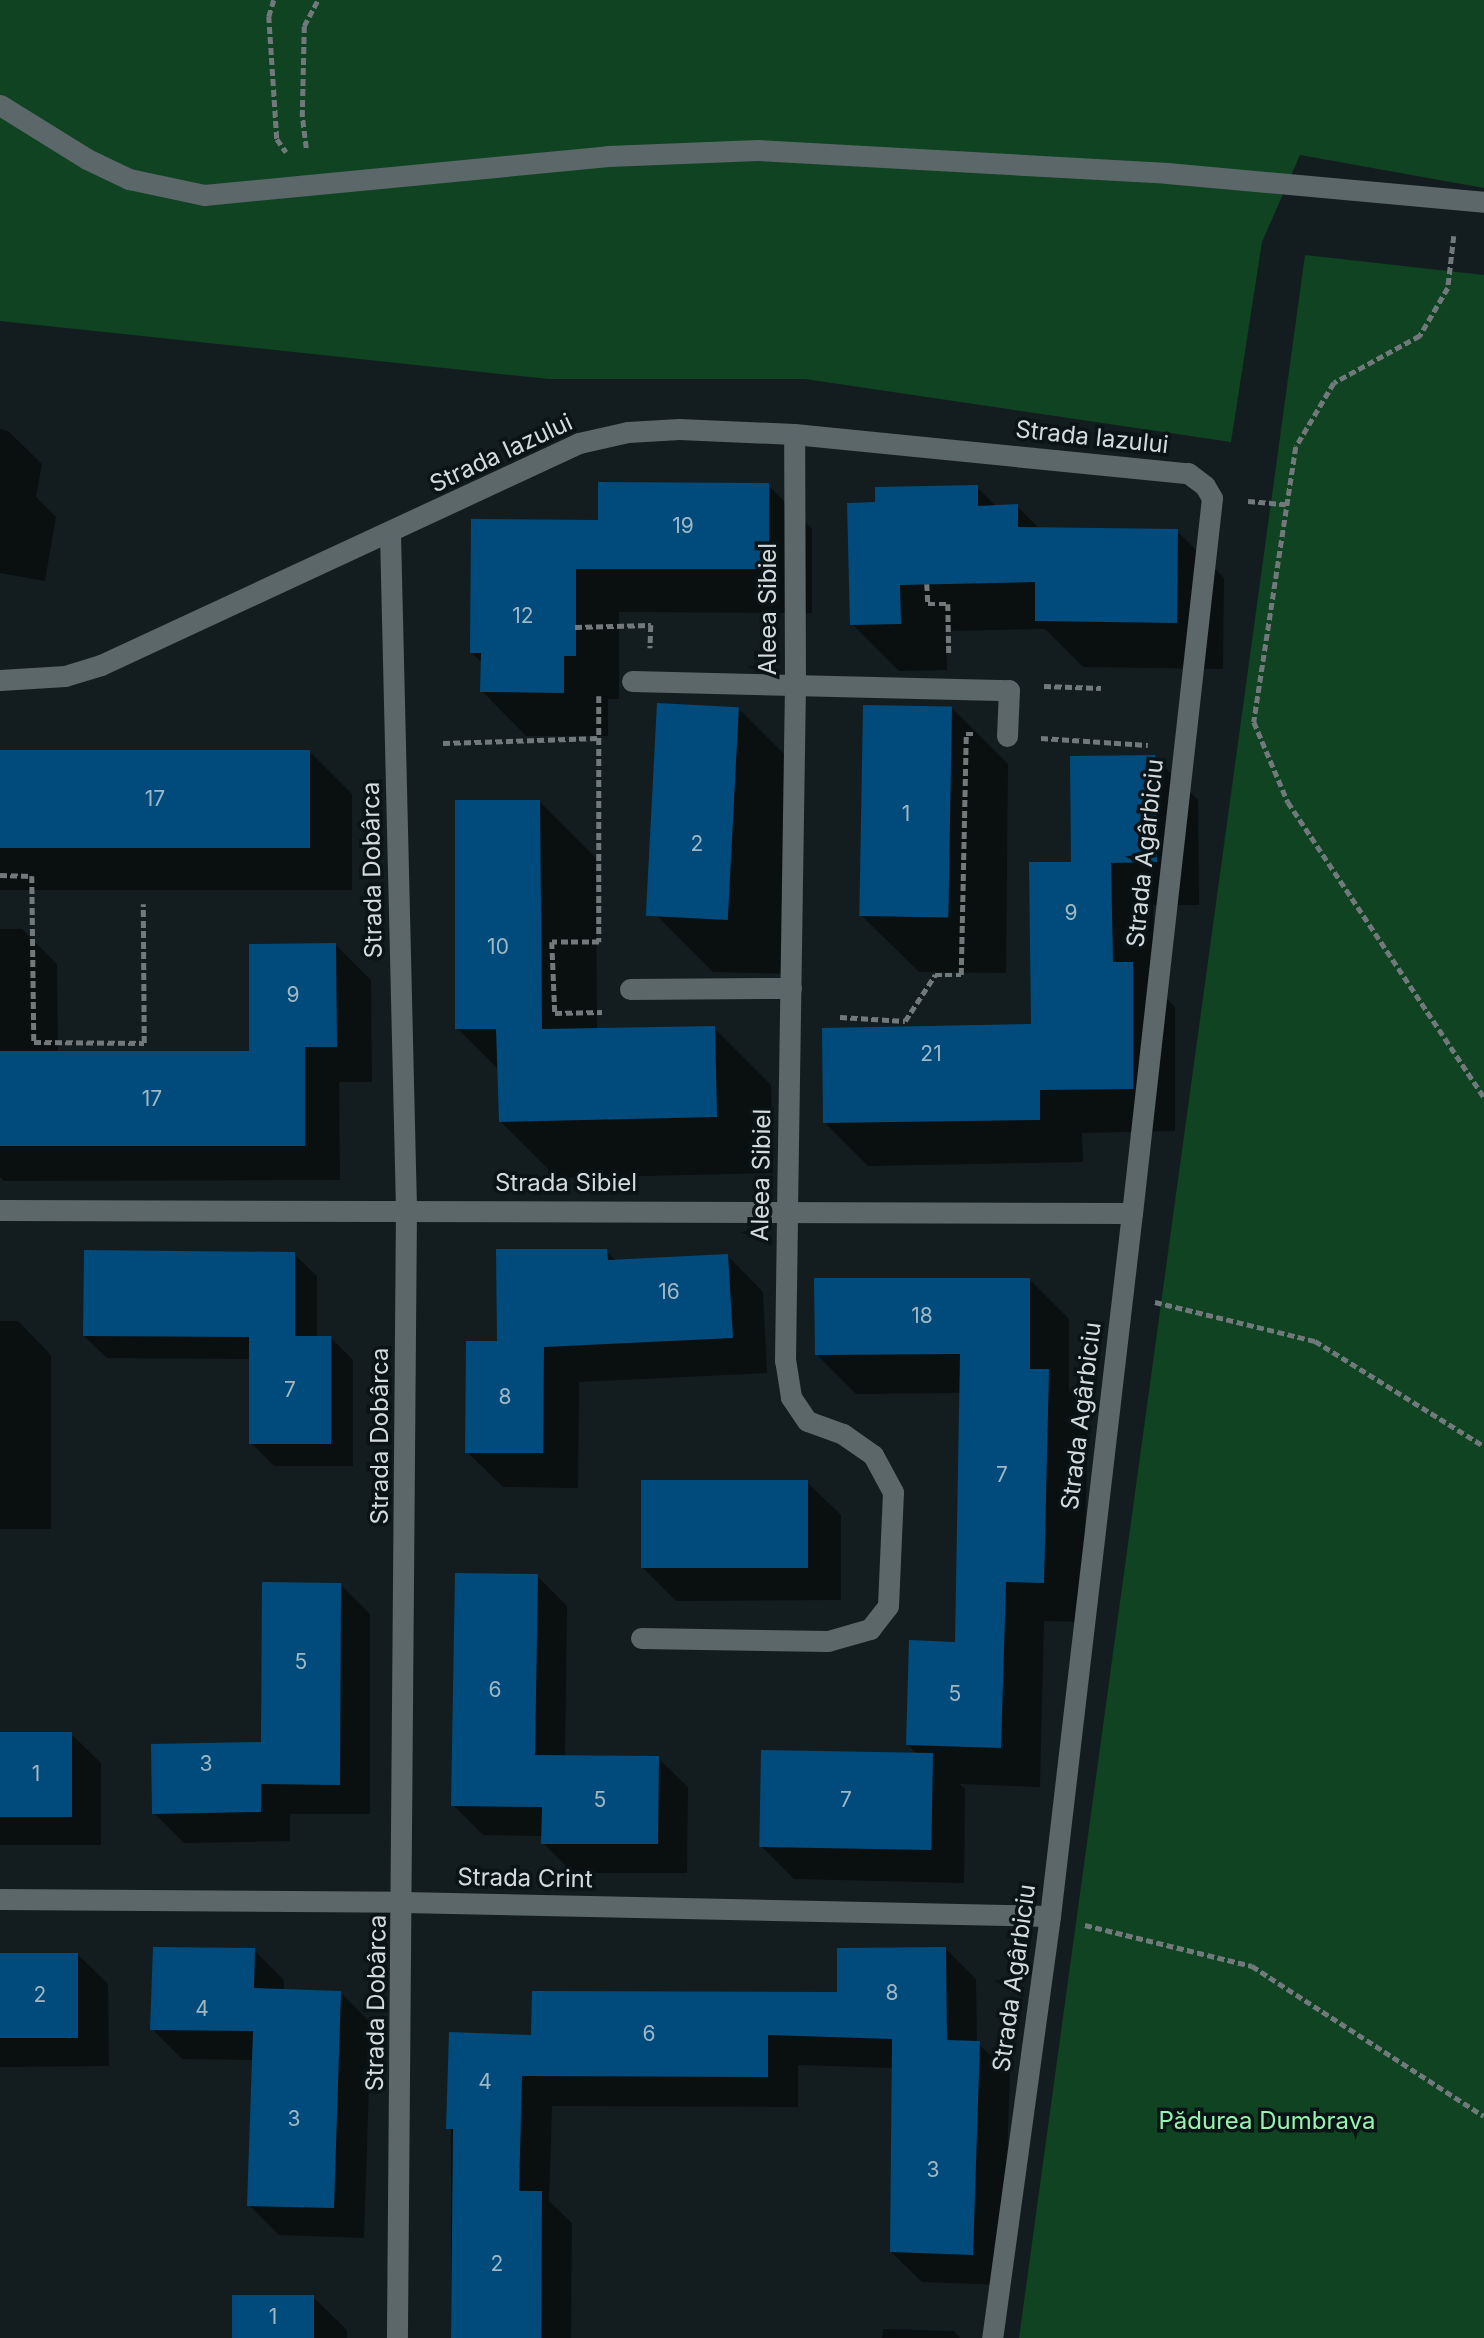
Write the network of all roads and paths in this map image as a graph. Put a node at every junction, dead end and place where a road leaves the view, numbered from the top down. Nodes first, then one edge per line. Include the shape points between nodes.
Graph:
1 (274, 0) edge
2 (318, 0) edge
3 (0, 105) edge
4 (310, 187) junction
5 (1458, 198) junction
6 (1484, 202) edge
7 (794, 434) junction
8 (1212, 498) joint
9 (390, 534) junction
10 (927, 584) dead end
11 (575, 627) dead end
12 (650, 662) dead end
13 (949, 669) dead end
14 (0, 680) edge
15 (632, 681) dead end
16 (795, 682) junction
17 (598, 688) dead end
18 (1007, 736) junction
19 (599, 738) junction
20 (443, 743) dead end
21 (1184, 747) junction
22 (0, 875) edge
23 (143, 904) dead end
24 (791, 988) junction
25 (630, 989) dead end
26 (607, 1001) dead end
27 (840, 1017) dead end
28 (1484, 1097) edge
29 (406, 1208) junction
30 (0, 1210) edge
31 (787, 1211) junction
32 (1132, 1213) junction
33 (1122, 1294) junction
34 (1484, 1446) edge
35 (641, 1638) dead end
36 (0, 1899) edge
37 (404, 1902) junction
38 (1050, 1916) junction
39 (1484, 2116) edge
40 (397, 2338) edge
41 (992, 2338) edge

1 - 4 path via 269,16 277,139
2 - 4 path via 304,26 302,117
3 - 4 street via 87,159 129,179 170,190 204,195
4 - 5 street via 608,156 758,150 1167,173
5 - 6 street
5 - 28 path via 1448,288 1420,336 1334,383 1296,447 1254,722 1287,802
7 - 8 street, Strada Iazului via 1188,473
7 - 9 street, Strada Iazului via 679,429 628,432 579,443
7 - 16 street, Aleea Sibiel
8 - 21 street, Strada Agârbiciu
9 - 14 street, Strada Iazului via 101,665 65,676
9 - 29 street, Strada Dobârca
10 - 13 path via 928,604 948,604
11 - 12 path via 651,625
15 - 16 street
16 - 18 street via 1009,690
16 - 24 street, Aleea Sibiel
17 - 19 path
18 - 21 path
18 - 27 path via 966,734 961,975 935,975 905,1021
19 - 20 path
19 - 26 path via 599,942 552,942 555,1013 607,1012
21 - 32 street, Strada Agârbiciu
22 - 23 path via 32,876 34,1042 144,1043
24 - 25 street
24 - 31 street, Aleea Sibiel
29 - 30 street, Strada Sibiel
29 - 31 street, Strada Sibiel
29 - 37 street, Strada Dobârca
31 - 32 street, Strada Sibiel
31 - 35 street, Aleea Sibiel via 785,1361 791,1396 807,1421 843,1434 873,1455 893,1492 888,1606 870,1629 828,1641
32 - 33 street, Strada Agârbiciu
33 - 34 path via 1315,1341
33 - 38 street, Strada Agârbiciu
36 - 37 street, Strada Crint
37 - 38 street, Strada Crint
37 - 40 street, Strada Dobârca
38 - 39 path via 1252,1966
38 - 41 street, Strada Agârbiciu

